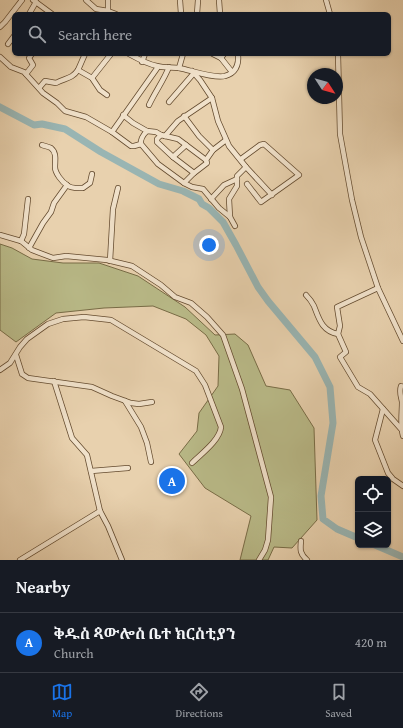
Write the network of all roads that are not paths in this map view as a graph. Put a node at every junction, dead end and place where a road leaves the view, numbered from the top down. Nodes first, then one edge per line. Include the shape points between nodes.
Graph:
1 (22, 0) edge
2 (86, 0) edge
3 (108, 0) edge
4 (180, 0) edge
5 (198, 0) edge
6 (219, 0) edge
7 (326, 0) edge
8 (35, 1) edge
9 (108, 11) joint
10 (13, 12) edge
11 (30, 12) edge
12 (49, 12) edge
13 (181, 12) edge
14 (197, 12) edge
15 (220, 12) edge
16 (329, 12) edge
17 (12, 13) edge
18 (0, 27) edge
19 (12, 39) edge
20 (8, 44) dead end
21 (30, 56) edge
22 (84, 56) edge
23 (109, 56) edge
24 (132, 56) edge
25 (144, 56) edge
26 (182, 56) edge
27 (223, 56) edge
28 (238, 56) edge
29 (338, 56) edge
30 (0, 58) edge
31 (142, 62) junction
32 (158, 67) junction
33 (169, 67) junction
34 (179, 68) junction
35 (78, 70) junction
36 (193, 72) junction
37 (232, 72) junction
38 (26, 74) junction
39 (92, 78) junction
40 (39, 88) junction
41 (107, 95) dead end
42 (212, 98) junction
43 (169, 102) dead end
44 (149, 105) dead end
45 (123, 115) junction
46 (184, 116) junction
47 (147, 131) junction
48 (112, 132) junction
49 (163, 136) junction
50 (226, 140) junction
51 (141, 144) junction
52 (42, 145) dead end
53 (186, 145) junction
54 (213, 150) junction
55 (173, 157) junction
56 (241, 159) junction
57 (206, 160) junction
58 (246, 166) junction
59 (194, 173) junction
60 (92, 174) dead end
61 (237, 179) junction
62 (184, 183) junction
63 (247, 184) dead end
64 (67, 185) junction
65 (118, 188) dead end
66 (272, 195) junction
67 (28, 199) dead end
68 (211, 199) junction
69 (230, 216) junction
70 (235, 226) dead end
71 (0, 235) edge
72 (21, 241) junction
73 (29, 248) junction
74 (110, 261) junction
75 (378, 288) junction
76 (306, 295) dead end
77 (338, 334) junction
78 (403, 341) edge
79 (16, 355) junction
80 (0, 370) edge
81 (54, 381) junction
82 (401, 386) dead end
83 (125, 401) junction
84 (152, 402) dead end
85 (383, 409) junction
86 (401, 428) junction
87 (403, 436) edge
88 (151, 462) dead end
89 (192, 463) dead end
90 (128, 468) dead end
91 (91, 471) junction
92 (403, 486) edge
93 (100, 511) junction
94 (301, 541) dead end
95 (20, 560) edge
96 (122, 560) edge
97 (259, 560) edge
98 (307, 560) edge

1 - 10 street
2 - 9 street via 96,9
3 - 9 street
4 - 13 street
5 - 14 street
6 - 15 street
7 - 16 street
8 - 11 street
8 - 12 street
17 - 18 street
19 - 20 street
21 - 38 street via 33,65
22 - 35 street
23 - 39 street
24 - 31 street
25 - 31 street
26 - 34 street
27 - 37 street
28 - 37 street via 237,67
29 - 75 street via 340,134 361,237
30 - 38 street
31 - 32 street
32 - 33 street
32 - 45 street
33 - 34 street
33 - 44 street
34 - 36 street
35 - 39 street
35 - 40 street via 73,77 61,79 56,83 45,81
36 - 37 street via 218,76
36 - 42 street
36 - 43 street
38 - 40 street
39 - 41 street
40 - 48 street via 65,111 86,117
42 - 46 street
42 - 50 street
45 - 47 street
45 - 48 street
46 - 49 street
46 - 54 street
47 - 49 street
47 - 51 street via 142,136
48 - 51 street via 131,146
49 - 53 street via 178,138
49 - 55 street via 157,142
50 - 54 street
50 - 56 street
51 - 62 street via 155,161
52 - 64 street via 53,151 56,158 56,173
53 - 55 street
53 - 57 street
54 - 57 street
55 - 59 street
56 - 58 street
56 - 66 street via 264,144 298,174 298,177
57 - 59 street via 207,163
58 - 61 street
58 - 66 street
59 - 62 street
60 - 64 street via 90,183 83,188 72,188
61 - 68 street via 224,185
61 - 69 street via 237,186 229,199
62 - 68 street via 201,188
63 - 66 street via 260,202
64 - 73 street
65 - 74 street via 113,209
67 - 72 street
68 - 69 street
69 - 70 street
71 - 72 street
72 - 73 street
73 - 74 street via 53,258 66,256
74 - 97 street via 132,266 175,296 191,303 223,334 242,389 270,497 268,540
75 - 77 street via 337,307 340,326
75 - 78 street
76 - 77 street via 313,304 320,323 332,333
77 - 85 street via 346,352 340,357 358,387 370,394
79 - 80 street
79 - 81 street via 24,376
79 - 89 street via 28,339 48,324 63,319 84,317 111,320 178,360 198,374 205,385 221,427 217,438
81 - 83 street via 92,387
81 - 91 street via 72,438 87,455
82 - 86 street
83 - 84 street via 140,404
83 - 88 street via 141,427
85 - 86 street
85 - 92 street via 375,440 388,474
86 - 87 street
90 - 91 street
91 - 93 street
93 - 95 street
93 - 96 street
94 - 98 street via 300,550

